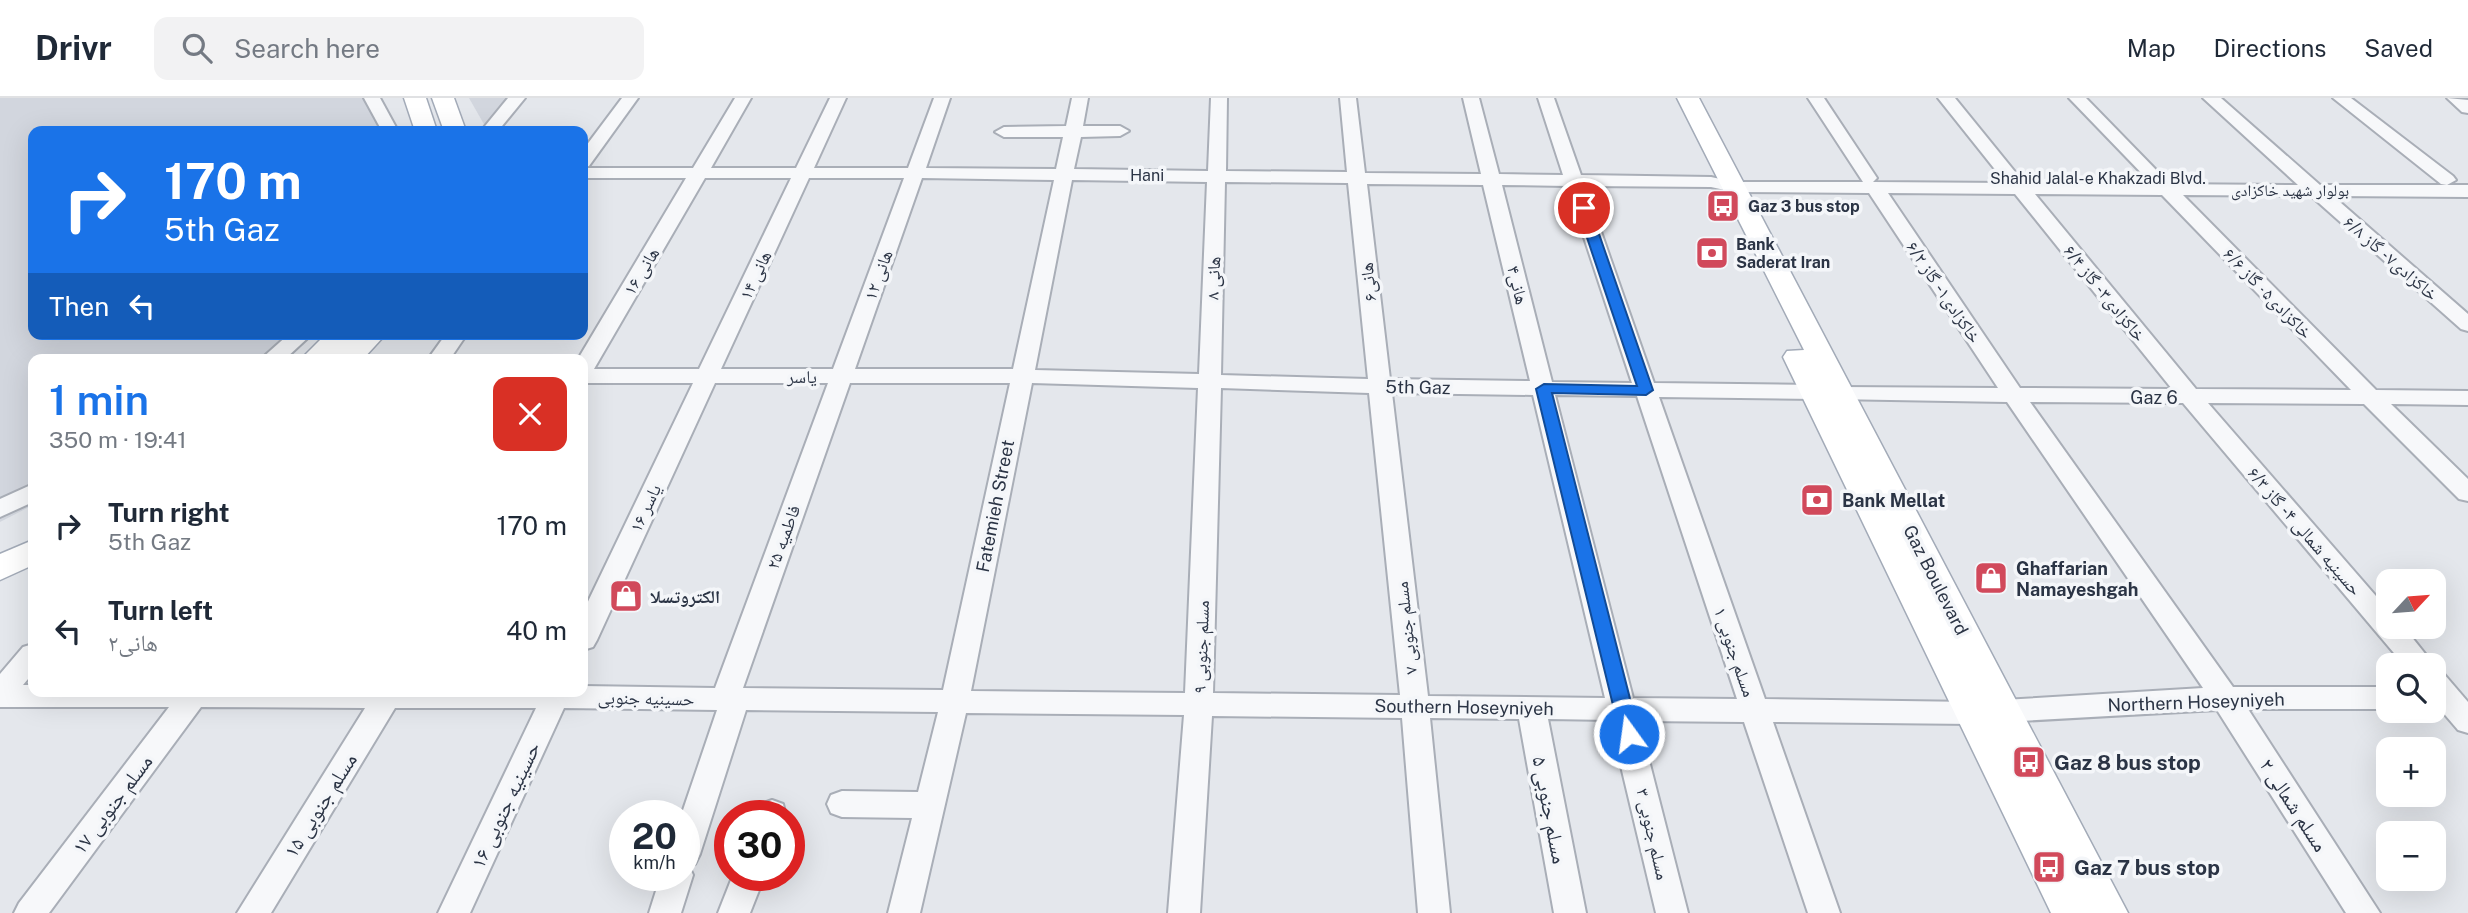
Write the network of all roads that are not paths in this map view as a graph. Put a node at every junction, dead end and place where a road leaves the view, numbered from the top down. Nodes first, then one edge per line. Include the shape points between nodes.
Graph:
1 (372, 98) edge
2 (415, 98) edge
3 (443, 98) edge
4 (517, 98) edge
5 (630, 98) edge
6 (743, 98) edge
7 (838, 98) edge
8 (942, 98) edge
9 (1080, 98) edge
10 (1219, 98) edge
11 (1348, 98) edge
12 (1471, 98) edge
13 (1546, 98) edge
14 (1670, 98) edge
15 (1688, 98) edge
16 (1816, 98) edge
17 (1946, 98) edge
18 (2077, 98) edge
19 (2211, 98) edge
20 (2341, 98) edge
21 (2455, 98) edge
22 (2468, 108) edge
23 (387, 126) edge
24 (424, 126) edge
25 (453, 126) edge
26 (493, 126) edge
27 (1073, 131) junction
28 (1120, 131) dead end
29 (1004, 132) dead end
30 (588, 155) edge
31 (588, 173) edge
32 (699, 173) junction
33 (803, 173) junction
34 (914, 173) junction
35 (1064, 175) junction
36 (1216, 176) junction
37 (1357, 178) junction
38 (1492, 180) junction
39 (2447, 180) junction
40 (1575, 182) junction
41 (1725, 182) junction
42 (1872, 183) junction
43 (2016, 183) junction
44 (2161, 184) junction
45 (2309, 185) junction
46 (2467, 189) edge
47 (2468, 326) edge
48 (295, 340) edge
49 (336, 340) edge
50 (367, 340) edge
51 (278, 354) edge
52 (320, 354) edge
53 (352, 354) edge
54 (588, 361) edge
55 (588, 376) edge
56 (707, 376) junction
57 (841, 376) junction
58 (1021, 376) junction
59 (1210, 381) junction
60 (1379, 386) junction
61 (1544, 389) junction
62 (1646, 390) junction
63 (1828, 393) junction
64 (2014, 396) junction
65 (2190, 397) junction
66 (2370, 397) junction
67 (2468, 398) edge
68 (2468, 493) edge
69 (28, 495) edge
70 (0, 509) edge
71 (28, 530) edge
72 (0, 544) edge
73 (28, 554) edge
74 (0, 568) edge
75 (588, 628) edge
76 (2410, 653) edge
77 (28, 660) edge
78 (0, 694) edge
79 (28, 694) edge
80 (2446, 694) edge
81 (588, 695) edge
82 (193, 697) edge
83 (387, 697) edge
84 (556, 697) edge
85 (2225, 698) junction
86 (2376, 698) edge
87 (730, 699) junction
88 (955, 701) junction
89 (1199, 704) junction
90 (1415, 706) junction
91 (1531, 708) junction
92 (1623, 709) junction
93 (1754, 710) junction
94 (1988, 712) junction
95 (2468, 722) edge
96 (700, 800) edge
97 (842, 804) dead end
98 (930, 804) junction
99 (672, 891) edge
100 (743, 891) edge
101 (30, 913) edge
102 (253, 913) edge
103 (454, 913) edge
104 (665, 913) edge
105 (734, 913) edge
106 (904, 913) edge
107 (1184, 913) edge
108 (1434, 913) edge
109 (1570, 913) edge
110 (1672, 913) edge
111 (1824, 913) edge
112 (2072, 913) edge
113 (2107, 913) edge
114 (2364, 913) edge

1 - 23 street
2 - 24 main road
3 - 25 main road
4 - 26 street
5 - 30 street
6 - 32 street, هانی ۱۶
7 - 33 street, هانی ۱۴
8 - 34 street, هانی ۱۲
9 - 27 street, Fatemieh Street
10 - 36 street, هانی ۸
11 - 37 street, هانی۶
12 - 38 street, هانی۴
13 - 40 street, ۱ مسلم جنوبی
14 - 41 main road, Gaz Boulevard
15 - 41 main road, Gaz Boulevard
16 - 42 street, خاکزادی۱ - گاز ۶/۲
17 - 43 street, خاکزادی۳ - گاز ۶/۴
18 - 44 street, خاکزادی۵ - گاز ۶/۶
19 - 45 street, خاکزادی۷ - گاز ۶/۸
20 - 39 street
21 - 22 street
27 - 28 street
27 - 29 street
27 - 35 street, Fatemieh Street
31 - 32 street, Hani
32 - 33 street, Hani
32 - 54 street, هانی ۱۶
33 - 34 street, Hani
33 - 56 street, هانی ۱۴
34 - 35 street, Hani
34 - 57 street, هانی ۱۲
35 - 36 street, Hani
35 - 58 street, Fatemieh Street
36 - 37 street, Hani
36 - 59 street, هانی ۸
37 - 38 street, Hani
37 - 60 street, هانی۶
38 - 40 street, Hani
38 - 61 street, هانی۴
39 - 45 street
39 - 46 street
40 - 41 street, Hani
40 - 62 street, ۱ مسلم جنوبی
41 - 42 street, بولوار شهید خاکزادی
41 - 63 main road, Gaz Boulevard
42 - 43 street, بولوار شهید خاکزادی
42 - 64 street, خاکزادی۱ - گاز ۶/۲
43 - 44 street, بولوار شهید خاکزادی
43 - 65 street, خاکزادی۳ - گاز ۶/۴
44 - 45 street, بولوار شهید خاکزادی
44 - 66 street, خاکزادی۵ - گاز ۶/۶
45 - 46 street, بولوار شهید خاکزادی
45 - 47 street, خاکزادی۷ - گاز ۶/۸
48 - 51 street
49 - 52 main road
50 - 53 main road
55 - 56 street, یاسر
56 - 57 street, یاسر
56 - 75 street, یاسر ۱۶
57 - 58 street, یاسر
57 - 87 street, فاطمیه ۲۵
58 - 59 street, 5th Gaz
58 - 88 street, Fatemieh Street
59 - 60 street, 5th Gaz
59 - 89 street, مسلم جنوبی ۹
60 - 61 street, 5th Gaz
60 - 90 street, مسلم جنوبی ۷
61 - 62 street, 5th Gaz
61 - 92 street, مسلم جنوبی ۳
62 - 63 street, 5th Gaz
62 - 93 street, ۱ مسلم جنوبی
63 - 64 street, Gaz 6
63 - 94 main road, Gaz Boulevard
64 - 65 street, Gaz 6
64 - 85 street, خاکزادی۱ - گاز ۶/۲
65 - 66 street, Gaz 6
65 - 76 street, حسینیه شمالی ۴ - گاز ۶/۳
66 - 67 street, Gaz 6
66 - 68 street, خاکزادی۵ - گاز ۶/۶
69 - 70 street
71 - 72 main road
73 - 74 main road
77 - 78 street
78 - 79 street, حسینیه جنوبی
80 - 95 street
81 - 87 street, حسینیه جنوبی
82 - 101 street, مسلم جنوبی ۱۷
83 - 102 street, مسلم جنوبی ۱۵
84 - 103 street, حسینیه جنوبی ۱۶
85 - 86 street, Northern Hoseyniyeh
85 - 94 street, Northern Hoseyniyeh
85 - 114 street, مسلم شمالی ۲
87 - 88 street, حسینیه جنوبی
87 - 96 street
88 - 89 street, Southern Hoseyniyeh
88 - 98 street, Fatemieh Street
89 - 90 street, Southern Hoseyniyeh
89 - 107 street, مسلم جنوبی ۹
90 - 91 street, Southern Hoseyniyeh
90 - 108 street, مسلم جنوبی ۷
91 - 92 street, Southern Hoseyniyeh
91 - 109 street, مسلم جنوبی ۵
92 - 93 street, Southern Hoseyniyeh
92 - 110 street, مسلم جنوبی ۳
93 - 94 street, Southern Hoseyniyeh
93 - 111 street, ۱ مسلم جنوبی
94 - 112 main road, Gaz Boulevard
94 - 113 main road, Gaz Boulevard
97 - 98 street
98 - 106 street, Fatemieh Street
99 - 104 street
100 - 105 street

